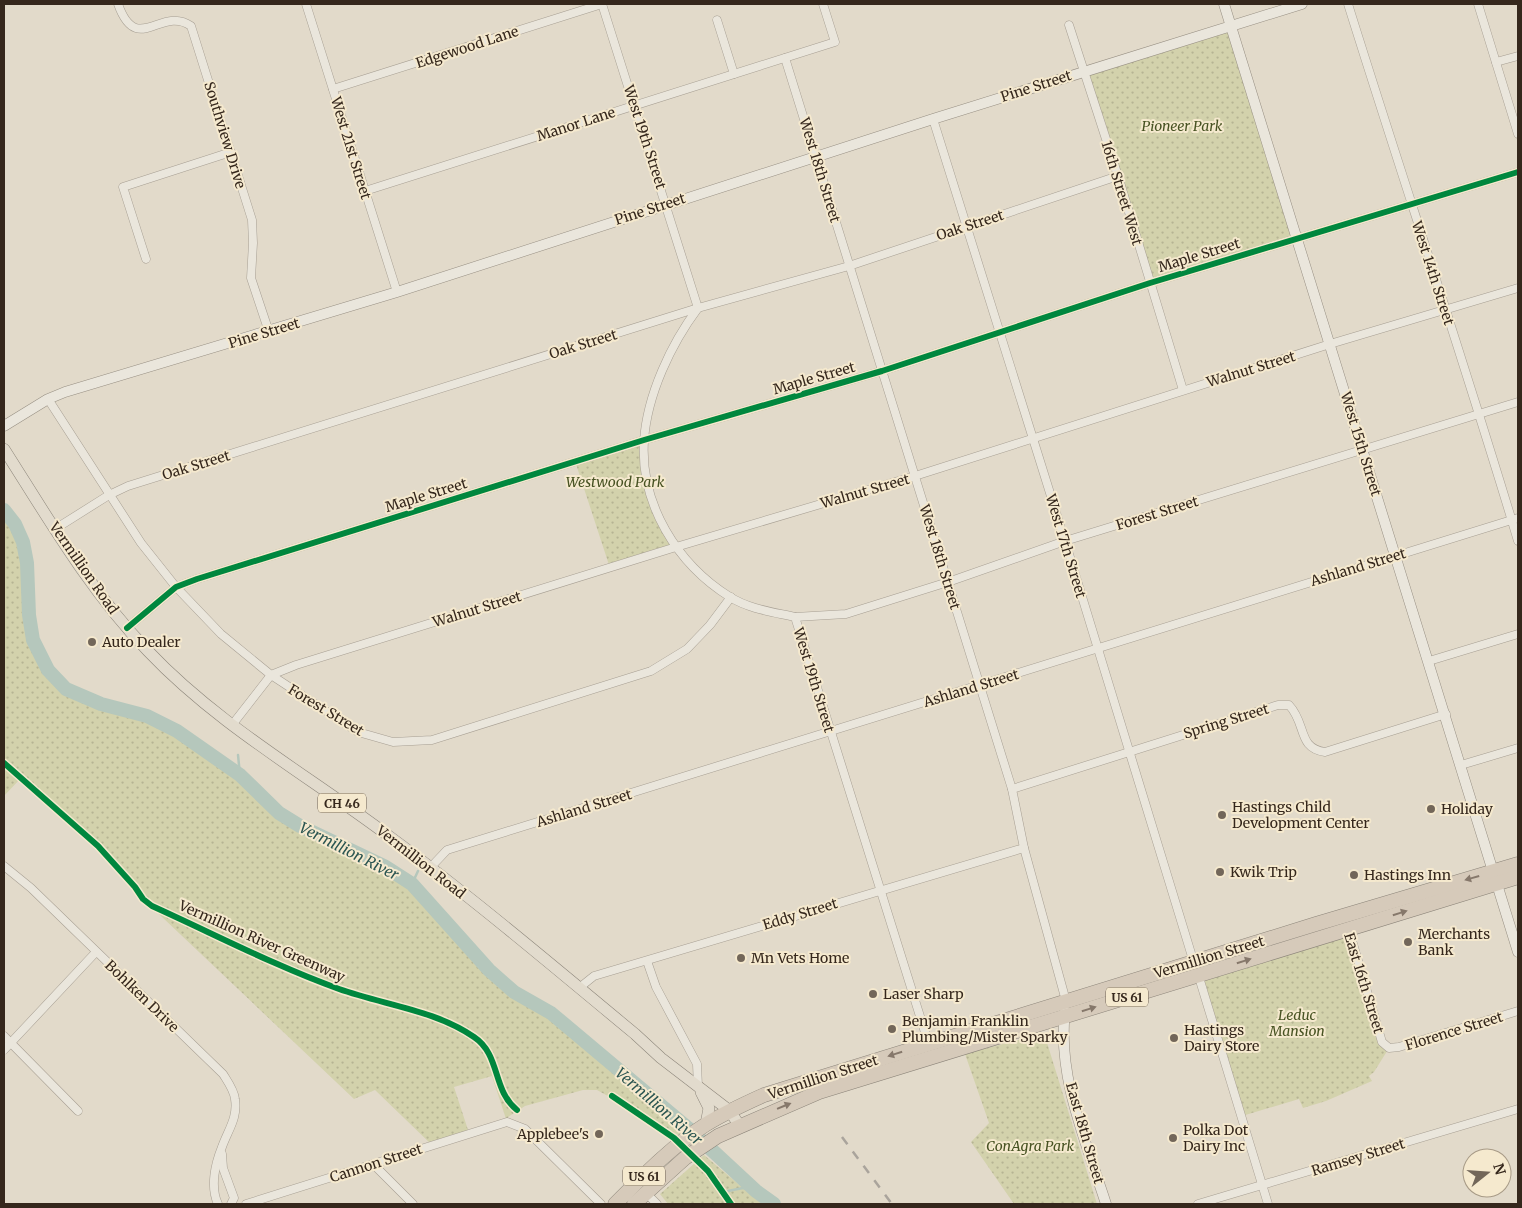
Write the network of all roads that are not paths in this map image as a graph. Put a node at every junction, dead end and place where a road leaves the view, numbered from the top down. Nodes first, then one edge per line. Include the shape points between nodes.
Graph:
1 (118, 4) edge
2 (306, 4) edge
3 (602, 4) edge
4 (823, 4) edge
5 (1224, 4) edge
6 (1302, 4) edge
7 (1348, 4) edge
8 (1478, 4) edge
9 (717, 20) dead end
10 (1069, 25) dead end
11 (1231, 26) junction
12 (1518, 56) edge
13 (785, 58) junction
14 (1496, 62) junction
15 (1083, 71) junction
16 (734, 74) junction
17 (333, 90) junction
18 (635, 105) junction
19 (933, 119) junction
20 (1518, 134) edge
21 (231, 152) junction
22 (815, 156) junction
23 (1518, 172) edge
24 (1118, 176) junction
25 (364, 191) junction
26 (666, 204) junction
27 (1411, 204) junction
28 (967, 225) junction
29 (1298, 240) junction
30 (146, 259) dead end
31 (849, 266) junction
32 (1150, 283) junction
33 (1518, 288) edge
34 (396, 292) junction
35 (698, 308) junction
36 (1444, 310) junction
37 (1000, 331) junction
38 (269, 332) junction
39 (1330, 344) junction
40 (882, 371) junction
41 (1182, 390) junction
42 (48, 399) junction
43 (1518, 402) edge
44 (1480, 415) junction
45 (4, 426) edge
46 (1032, 439) junction
47 (644, 440) junction
48 (4, 449) edge
49 (1362, 449) junction
50 (915, 476) junction
51 (109, 494) junction
52 (1515, 519) edge
53 (55, 528) junction
54 (1066, 541) junction
55 (1518, 541) edge
56 (676, 547) junction
57 (1395, 556) junction
58 (948, 582) junction
59 (176, 587) junction
60 (731, 597) junction
61 (795, 617) junction
62 (127, 628) junction
63 (1518, 634) edge
64 (1098, 647) junction
65 (1429, 661) junction
66 (271, 675) junction
67 (980, 686) junction
68 (1446, 714) junction
69 (232, 725) junction
70 (830, 731) junction
71 (1518, 748) edge
72 (1129, 751) junction
73 (1462, 765) junction
74 (1012, 789) junction
75 (1024, 848) junction
76 (1518, 864) edge
77 (4, 866) edge
78 (430, 868) junction
79 (1495, 877) junction
80 (1518, 877) edge
81 (879, 890) junction
82 (1346, 922) junction
83 (96, 952) junction
84 (1518, 952) edge
85 (647, 961) junction
86 (1196, 968) junction
87 (579, 988) junction
88 (1066, 1001) junction
89 (1518, 1011) edge
90 (1064, 1016) junction
91 (4, 1036) edge
92 (11, 1043) junction
93 (1389, 1048) joint
94 (4, 1050) edge
95 (930, 1051) junction
96 (698, 1087) junction
97 (1518, 1109) edge
98 (78, 1111) dead end
99 (730, 1111) junction
100 (706, 1124) junction
101 (739, 1125) junction
102 (222, 1145) junction
103 (373, 1164) junction
104 (1262, 1186) junction
105 (641, 1188) junction
106 (218, 1204) edge
107 (231, 1204) edge
108 (246, 1204) edge
109 (413, 1204) edge
110 (601, 1204) edge
111 (615, 1204) edge
112 (634, 1204) edge
113 (657, 1204) edge
114 (1106, 1204) edge
115 (1198, 1204) edge
116 (1268, 1204) edge

1 - 21 street, Southview Drive via 130,27 139,30 175,20 191,26
2 - 17 street, West 21st Street
3 - 17 street, Edgewood Lane
3 - 18 street, West 19th Street
4 - 13 street, Manor Lane via 835,42
5 - 11 street, West 15th Street
6 - 11 street, Pine Street
7 - 27 street, West 14th Street
8 - 14 street
9 - 16 street
10 - 15 street, 16th Street West
11 - 15 street, Pine Street
11 - 29 street, West 15th Street
12 - 14 street
13 - 16 street, Manor Lane
13 - 22 street, West 18th Street
14 - 20 street
15 - 19 street, Pine Street
15 - 24 street, 16th Street West
16 - 18 street, Manor Lane
17 - 25 street, West 21st Street
18 - 25 street, Manor Lane
18 - 26 street, West 19th Street
19 - 22 street, Pine Street
19 - 28 street, West 17th Street
21 - 30 street via 123,187
21 - 38 street, Southview Drive via 252,220 251,278
22 - 26 street, Pine Street
22 - 31 street, West 18th Street
23 - 27 street, Maple Street
24 - 28 street, Oak Street
24 - 32 street, 16th Street West
25 - 34 street, West 21st Street
26 - 34 street, Pine Street
26 - 35 street, West 19th Street
27 - 29 street, Maple Street
27 - 36 street, West 14th Street
28 - 31 street, Oak Street
28 - 37 street, West 17th Street
29 - 32 street, Maple Street
29 - 39 street, West 15th Street
31 - 35 street, Oak Street
31 - 40 street, West 18th Street
32 - 37 street, Maple Street
32 - 41 street, 16th Street West
33 - 36 street, Walnut Street
34 - 38 street, Pine Street
35 - 47 street, West 19th Street via 684,326 654,393
35 - 51 street, Oak Street
36 - 39 street, Walnut Street
36 - 44 street, West 14th Street
37 - 40 street, Maple Street
37 - 46 street, West 17th Street
38 - 42 street, Pine Street
39 - 41 street, Walnut Street
39 - 49 street, West 15th Street
40 - 47 street, Maple Street
40 - 50 street, West 18th Street
41 - 46 street, Walnut Street
42 - 45 street, Pine Street
42 - 51 street, Forest Street
43 - 44 street, Forest Street
44 - 49 street, Forest Street
44 - 52 street, West 14th Street
46 - 50 street, Walnut Street
46 - 54 street, West 17th Street
47 - 56 street, West 19th Street via 651,496
47 - 59 street, Maple Street
48 - 53 main road, Vermillion Road / CH 46
49 - 54 street, Forest Street
49 - 57 street, West 15th Street
50 - 56 street, Walnut Street
50 - 58 street, West 18th Street
51 - 53 street, Oak Street
51 - 59 street, Forest Street
52 - 55 street, West 14th Street
52 - 57 street, Ashland Street
53 - 62 main road, Vermillion Road / CH 46 via 77,563
54 - 58 street, Forest Street
54 - 64 street, West 17th Street
56 - 60 street, West 19th Street via 701,576
56 - 66 street, Walnut Street
57 - 64 street, Ashland Street
57 - 65 street, West 15th Street
58 - 61 street, Forest Street via 846,614
58 - 67 street, West 18th Street
59 - 62 street, Maple Street
59 - 66 street, Forest Street via 221,634
60 - 61 street, West 19th Street via 762,610
60 - 66 street, Forest Street via 687,649 651,670 432,740 393,742 358,732
61 - 70 street, West 19th Street
62 - 69 main road, Vermillion Road / CH 46 via 176,679
63 - 65 street
64 - 67 street, Ashland Street
64 - 72 street, West 17th Street
65 - 68 street, West 15th Street
66 - 69 street
67 - 70 street, Ashland Street
67 - 74 street, West 18th Street
68 - 72 street, Spring Street via 1325,752 1314,750 1307,742 1297,714 1289,705 1278,705
68 - 73 street, West 15th Street
69 - 78 main road, Vermillion Road / CH 46
70 - 78 street, Ashland Street via 447,850
70 - 81 street, West 19th Street
71 - 73 street
72 - 74 street, Spring Street
72 - 86 street, West 17th Street
73 - 79 street, West 15th Street
74 - 75 street, West 18th Street
75 - 81 street, Eddy Street
75 - 88 street, West 18th Street
76 - 79 highway, Vermillion Street / US 61
77 - 83 street, Bohlken Drive
78 - 87 main road, Vermillion Road / CH 46
79 - 80 highway, Vermillion Street / US 61
79 - 82 highway, Vermillion Street / US 61
79 - 84 street, West 15th Street
81 - 85 street, Eddy Street
81 - 95 street, West 19th Street
82 - 86 highway, Vermillion Street / US 61
82 - 93 street, East 16th Street via 1382,1042
83 - 92 street
83 - 102 street, Bohlken Drive via 223,1074 235,1097 236,1110 231,1130
85 - 87 street, Eddy Street via 594,976
85 - 96 street via 656,987 697,1064
86 - 88 highway, Vermillion Street / US 61
90 -> 86 highway, Vermillion Street / US 61
86 - 104 street, West 17th Street
87 - 96 main road, Vermillion Road / CH 46
88 - 90 street, East 18th Street
88 - 95 highway, Vermillion Street / US 61
89 - 93 street, Florence Street
90 - 95 highway, Vermillion Street / US 61
90 - 114 street, East 18th Street via 1064,1048 1072,1095
91 - 92 street
92 - 94 street
92 - 98 street
95 -> 99 highway, Vermillion Street / US 61 via 801,1082
101 -> 95 highway, Vermillion Street / US 61
96 - 99 main road, Vermillion Road / CH 46
96 - 100 main road via 708,1104
97 - 104 street, Ramsey Street
99 - 100 highway, Vermillion Street / US 61
99 - 101 main road, Vermillion Road / CH 46
100 - 105 highway, Vermillion Street / US 61 via 674,1148
101 - 105 highway, Vermillion Street / US 61
102 - 106 street, Bohlken Drive via 214,1183
102 - 107 street, Bohlken Drive via 223,1168 234,1198
103 - 108 street, Cannon Street
103 - 109 street
103 - 110 street, Cannon Street via 507,1122 525,1129
104 - 115 street, Ramsey Street
104 - 116 street, West 17th Street
105 - 111 highway, Vermillion Street / US 61
105 - 112 highway, Vermillion Street / US 61
105 - 113 street

